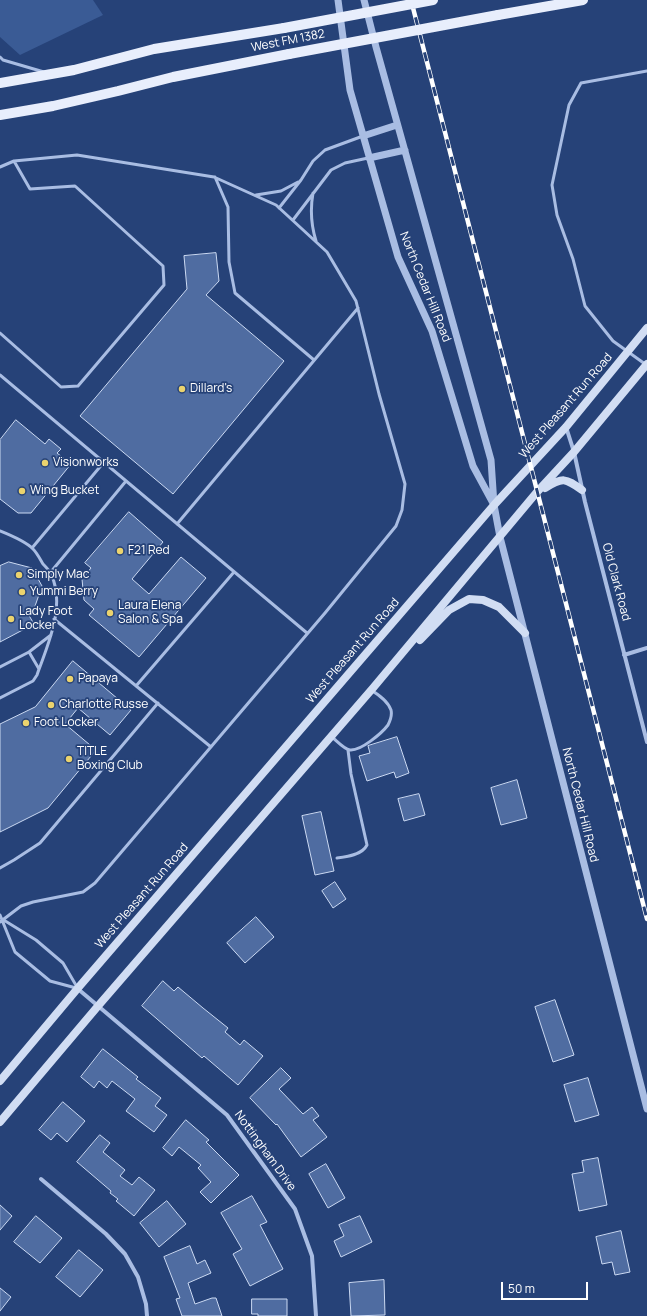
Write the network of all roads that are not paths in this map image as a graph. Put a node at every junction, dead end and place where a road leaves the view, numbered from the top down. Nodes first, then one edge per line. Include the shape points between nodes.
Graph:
1 (338, 0) edge
2 (364, 0) edge
3 (433, 0) edge
4 (583, 0) edge
5 (0, 57) edge
6 (647, 72) edge
7 (51, 74) junction
8 (0, 83) edge
9 (0, 115) edge
10 (397, 125) junction
11 (363, 136) junction
12 (404, 150) junction
13 (369, 158) junction
14 (14, 161) junction
15 (0, 167) edge
16 (214, 177) junction
17 (301, 180) junction
18 (313, 192) junction
19 (255, 195) junction
20 (279, 208) junction
21 (293, 220) junction
22 (317, 243) junction
23 (358, 308) junction
24 (647, 328) edge
25 (0, 334) edge
26 (628, 352) junction
27 (314, 360) junction
28 (647, 365) edge
29 (0, 375) edge
30 (566, 427) junction
31 (574, 452) junction
32 (104, 462) junction
33 (126, 481) junction
34 (582, 490) junction
35 (537, 492) junction
36 (494, 505) junction
37 (178, 524) junction
38 (0, 531) edge
39 (500, 537) junction
40 (32, 548) junction
41 (234, 572) junction
42 (50, 573) junction
43 (54, 619) junction
44 (307, 633) junction
45 (525, 633) junction
46 (52, 635) junction
47 (647, 648) edge
48 (29, 652) junction
49 (624, 655) junction
50 (0, 666) edge
51 (37, 675) junction
52 (136, 686) junction
53 (372, 689) junction
54 (0, 698) edge
55 (158, 703) junction
56 (332, 737) junction
57 (647, 742) edge
58 (211, 747) junction
59 (348, 750) junction
60 (337, 858) dead end
61 (0, 868) edge
62 (0, 915) edge
63 (1, 921) edge
64 (78, 988) junction
65 (98, 1006) junction
66 (0, 1081) edge
67 (647, 1109) edge
68 (0, 1122) edge
69 (41, 1179) dead end
70 (147, 1316) edge
71 (316, 1316) edge

1 - 11 street, North Cedar Hill Road via 350,90
2 - 10 street, North Cedar Hill Road
3 - 7 main road, West FM 1382, bridge via 154,49
4 - 9 main road, West FM 1382, bridge via 289,54
5 - 7 lane
6 - 26 lane via 581,83 569,105 552,185 557,215 573,259 585,306 613,341
7 - 8 main road, West FM 1382
10 - 11 street
10 - 12 street, North Cedar Hill Road
11 - 13 street, North Cedar Hill Road
11 - 17 lane via 325,150 313,161
12 - 13 street
12 - 36 street, North Cedar Hill Road via 491,460
13 - 18 lane via 345,163 331,170
13 - 36 street, North Cedar Hill Road via 398,257 432,331 473,466
14 - 15 lane
14 - 16 lane via 77,155
14 - 25 lane via 30,189 74,186 162,266 164,285 78,386 61,387
16 - 19 lane
16 - 27 lane via 228,207 229,262 235,294
17 - 19 lane via 281,191
17 - 20 lane
18 - 21 lane
18 - 22 lane via 311,215
19 - 20 lane
20 - 21 lane
21 - 22 lane
22 - 23 lane via 327,252
23 - 27 lane
23 - 44 lane via 405,484 402,510 396,526
24 - 26 main road, West Pleasant Run Road
26 - 28 lane
26 - 30 main road, West Pleasant Run Road
27 - 37 lane
28 - 31 main road
29 - 32 lane
30 - 31 street, Old Clark Road
30 - 36 main road, West Pleasant Run Road
31 - 34 street, Old Clark Road
31 - 35 main road
32 - 33 lane
32 - 40 lane
33 - 37 lane
33 - 42 lane
34 - 35 main road via 568,480 557,480
34 - 49 street, Old Clark Road
35 - 39 main road
36 - 39 street, North Cedar Hill Road
36 - 64 main road, West Pleasant Run Road
37 - 41 lane
38 - 40 lane
39 - 45 street, North Cedar Hill Road
39 - 53 main road
40 - 42 lane
41 - 44 lane
41 - 52 lane
42 - 43 lane via 57,603
43 - 46 lane
43 - 52 lane
44 - 58 lane
45 - 53 main road via 499,606 469,599 449,610
45 - 67 street, North Cedar Hill Road
46 - 48 lane
46 - 51 lane
47 - 49 street
48 - 50 lane
48 - 51 lane via 39,669
49 - 57 street, Old Clark Road
51 - 54 lane via 33,681
52 - 55 lane
53 - 56 main road
53 - 59 lane via 383,698 391,710 391,718 388,725 367,744
55 - 58 lane
55 - 61 lane via 40,843
56 - 59 lane
56 - 65 main road
58 - 63 lane via 95,883 83,892 21,906
59 - 60 lane via 367,846 365,850 349,857
62 - 63 lane
63 - 64 lane via 36,940 63,963
63 - 64 lane via 15,952 50,981
64 - 65 street, Nottingham Drive
64 - 66 main road, West Pleasant Run Road
65 - 68 main road
65 - 71 street, Nottingham Drive via 226,1115 295,1209 312,1256
69 - 70 street via 106,1234 125,1254 138,1277

